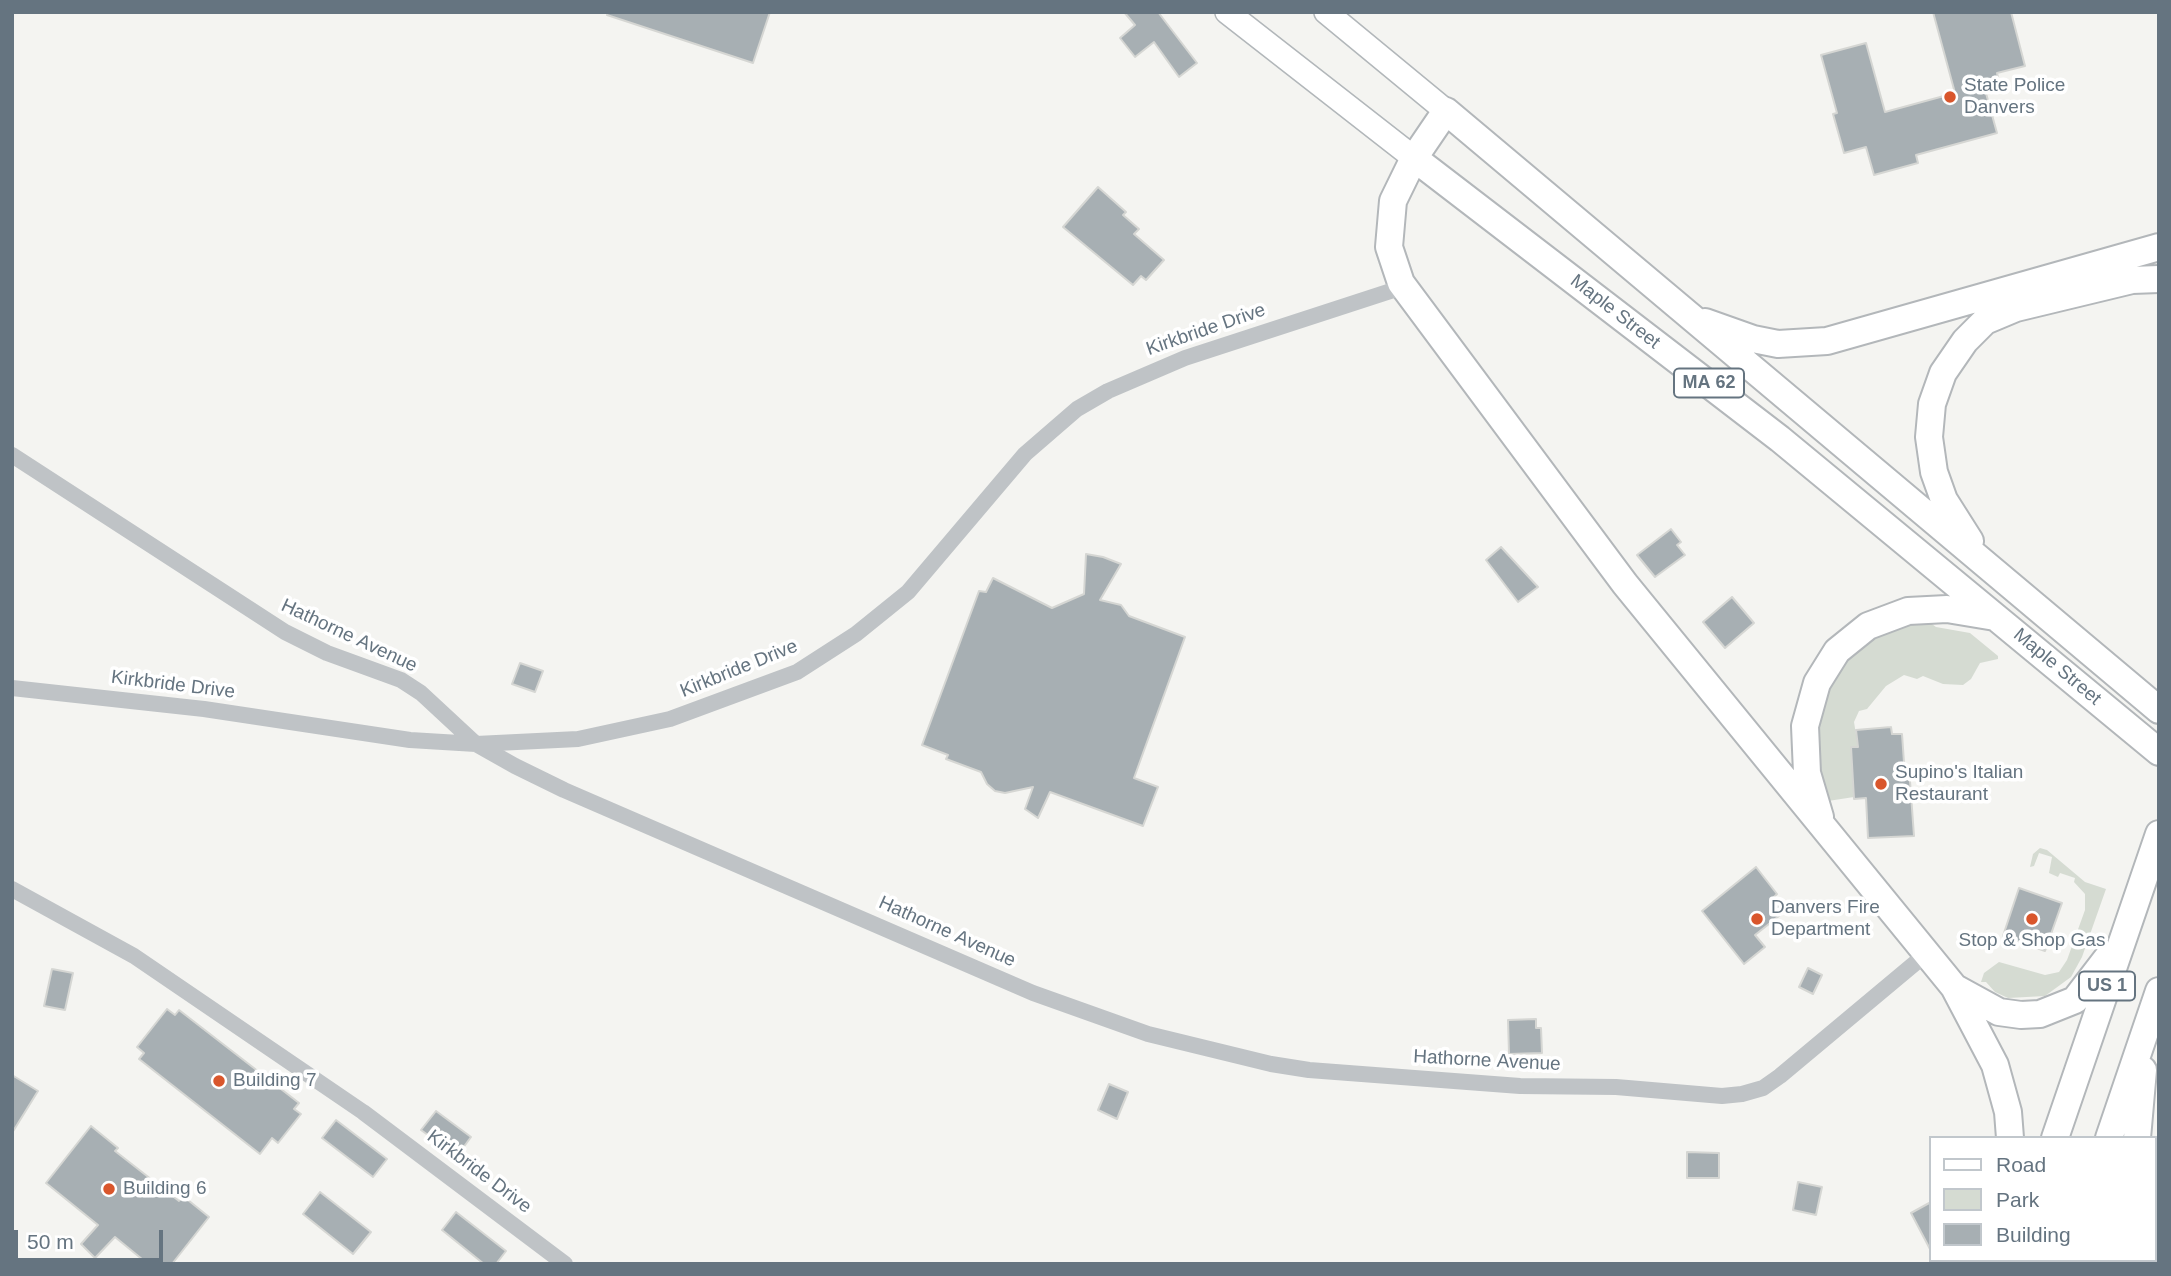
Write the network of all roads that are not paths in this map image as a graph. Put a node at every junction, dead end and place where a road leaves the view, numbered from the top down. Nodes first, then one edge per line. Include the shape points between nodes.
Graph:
1 (1227, 12) edge
2 (1326, 12) edge
3 (1446, 111) junction
4 (1414, 158) junction
5 (2159, 247) edge
6 (2159, 279) edge
7 (1403, 287) junction
8 (1678, 308) junction
9 (12, 455) edge
10 (2011, 586) junction
11 (1997, 617) junction
12 (12, 688) edge
13 (2159, 710) edge
14 (476, 744) junction
15 (2159, 752) edge
16 (2159, 834) edge
17 (1832, 841) junction
18 (12, 889) edge
19 (2130, 919) junction
20 (1926, 954) junction
21 (1954, 987) junction
22 (2159, 991) edge
23 (2149, 1020) junction
24 (2010, 1136) edge
25 (2056, 1136) edge
26 (2110, 1136) edge
27 (2137, 1136) edge
28 (565, 1264) edge

1 - 4 main road, Maple Street / MA 62
2 - 3 main road, Maple Street / MA 62
3 - 4 main road
3 - 8 main road, Maple Street / MA 62
4 - 7 main road via 1397,191 1390,220 1391,257
4 - 11 main road, Maple Street / MA 62 via 1770,431
5 - 8 main road via 1827,341 1778,344 1753,339
6 - 10 main road via 2080,292 1985,321 1943,373 1932,404 1929,437 1934,472 1954,518
7 - 14 street, Kirkbride Drive via 1145,373 1077,409 1009,471 908,592 856,634 797,672 670,719 624,730 566,740
7 - 17 main road via 1602,554
8 - 10 main road, Maple Street / MA 62
9 - 14 street, Hathorne Avenue via 285,632 401,680
10 - 13 main road, Maple Street / MA 62
11 - 15 main road, Maple Street / MA 62
11 - 17 main road via 1939,609 1895,614 1862,629 1832,657 1811,697 1805,743 1808,781
12 - 14 street, Kirkbride Drive via 204,709 410,740
14 - 20 street, Hathorne Avenue via 564,790 1033,993 1148,1034 1271,1064 1401,1079 1742,1094 1763,1088 1780,1076
16 - 19 main road, US 1
17 - 20 main road
18 - 28 street, Kirkbride Drive via 145,963 363,1112
19 - 21 main road via 2092,979 2075,1000 2059,1008 2021,1015 1999,1012
19 - 25 main road, US 1
20 - 21 main road
21 - 24 main road via 1996,1065
22 - 23 main road, US 1
23 - 26 main road, US 1
23 - 27 main road

